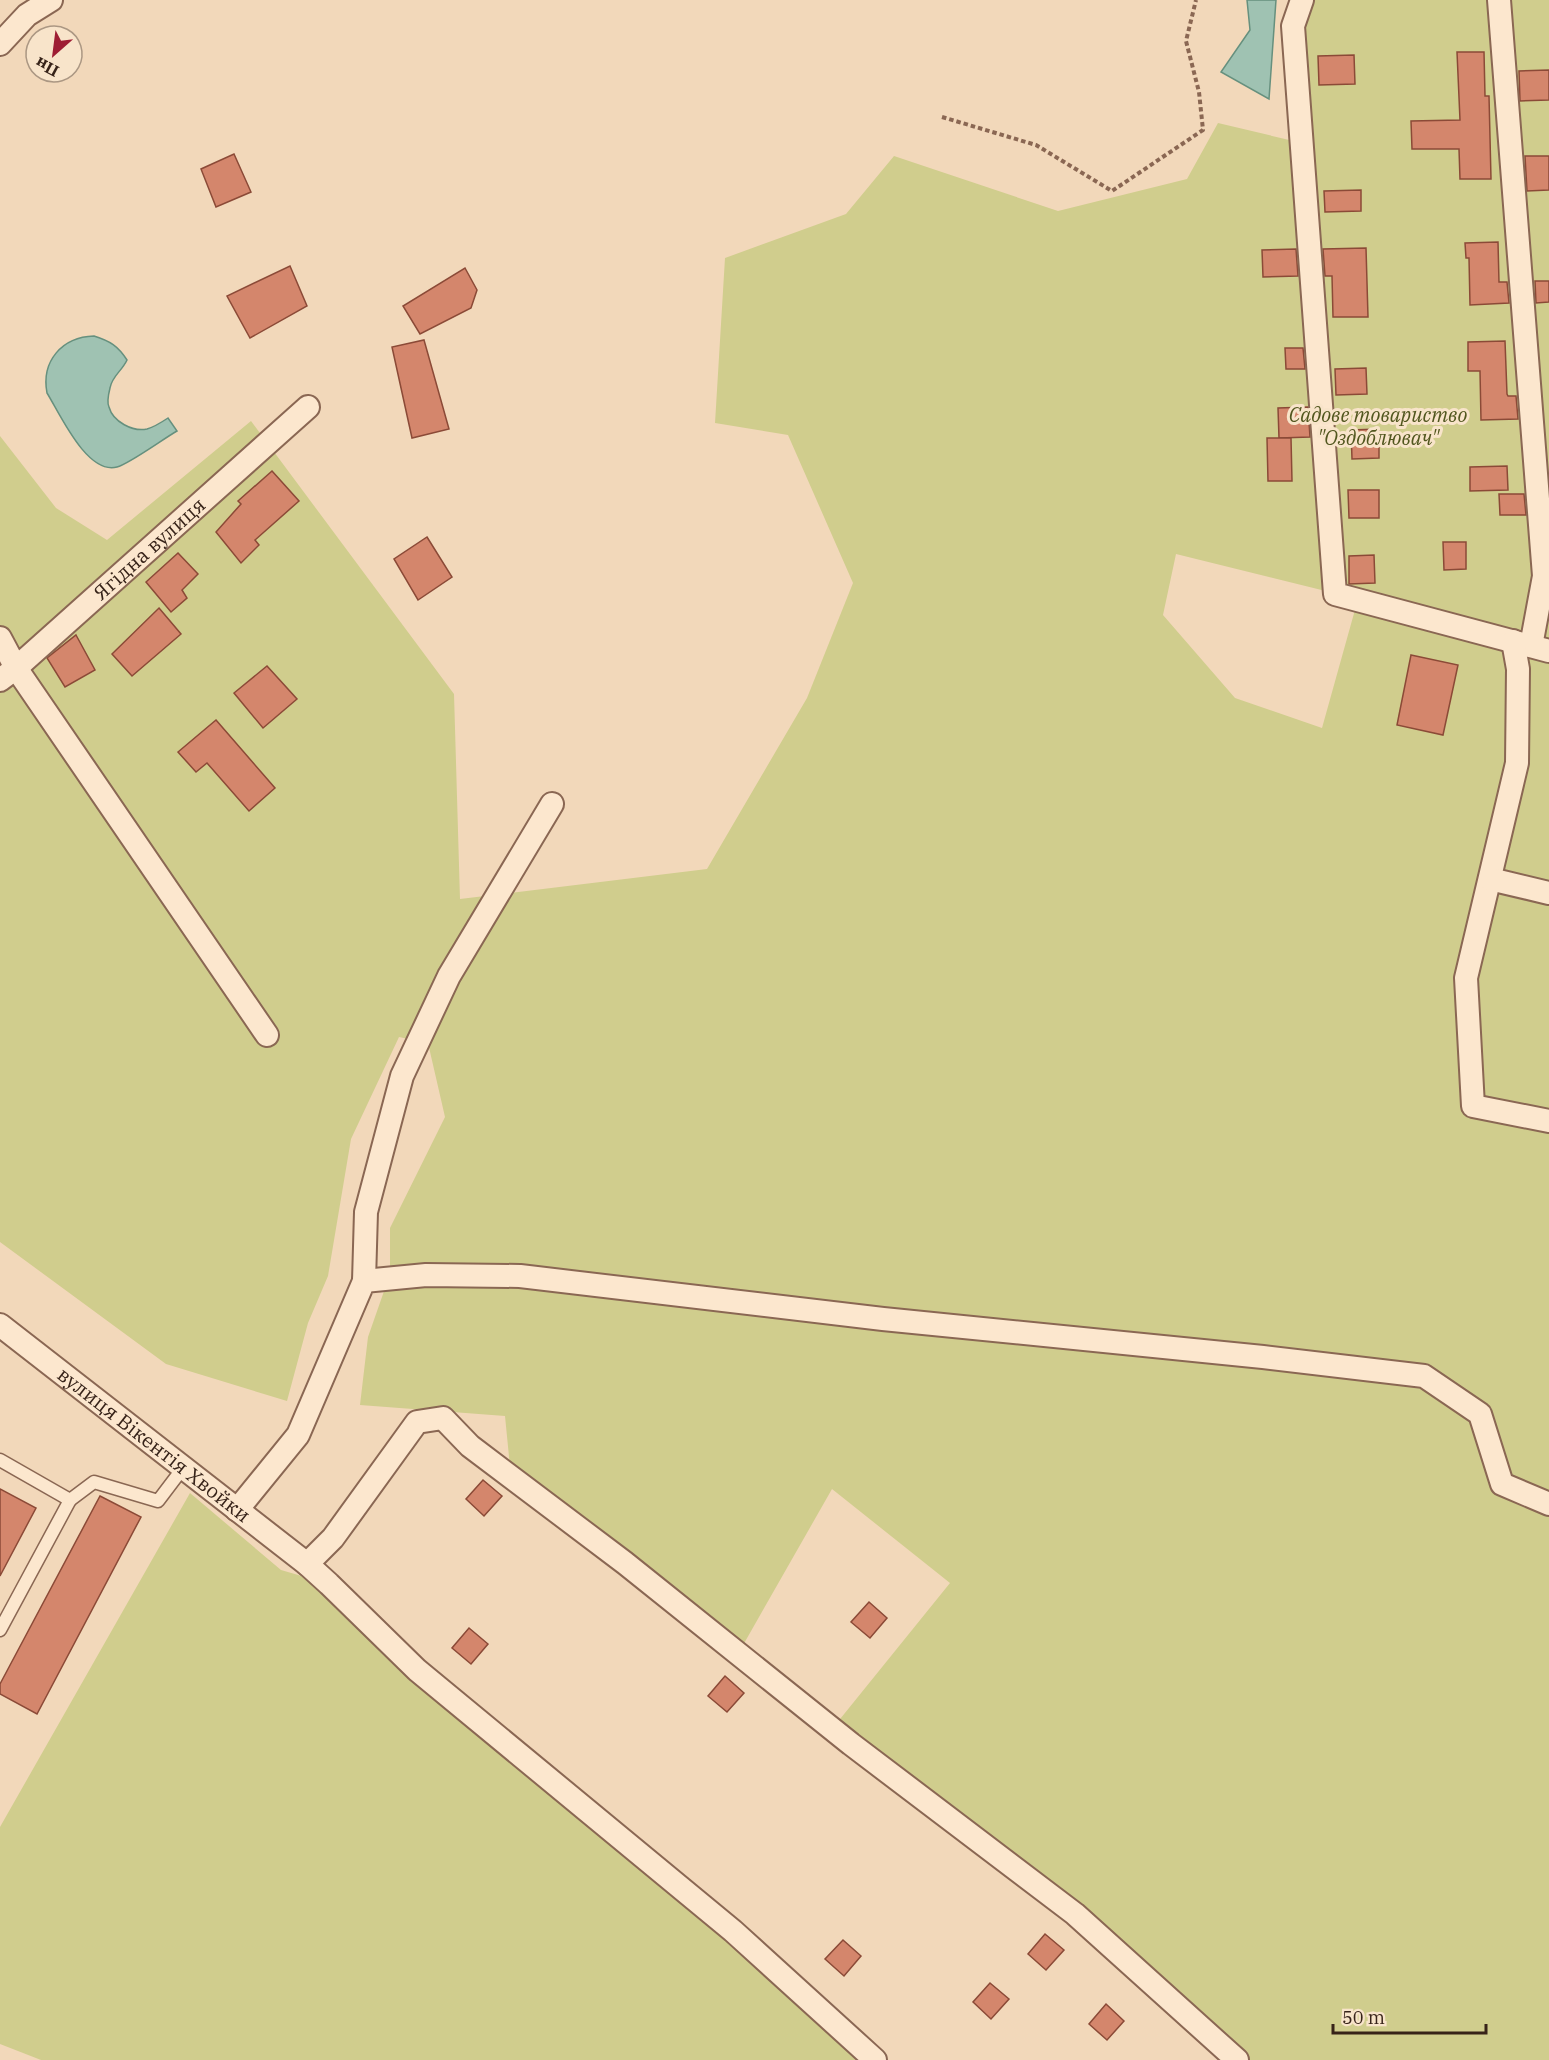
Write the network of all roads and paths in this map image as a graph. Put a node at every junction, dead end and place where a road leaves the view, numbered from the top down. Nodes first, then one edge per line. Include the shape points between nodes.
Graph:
1 (51, 0) edge
2 (1196, 0) edge
3 (1302, 0) edge
4 (1499, 0) edge
5 (0, 44) edge
6 (942, 117) dead end
7 (308, 407) dead end
8 (0, 638) edge
9 (1531, 646) edge
10 (8, 674) edge
11 (552, 804) dead end
12 (1490, 879) junction
13 (1549, 893) edge
14 (267, 1035) dead end
15 (1549, 1121) edge
16 (364, 1281) junction
17 (0, 1325) edge
18 (0, 1460) edge
19 (183, 1468) junction
20 (70, 1500) junction
21 (1549, 1504) edge
22 (237, 1510) junction
23 (307, 1564) junction
24 (0, 1630) edge
25 (875, 2060) edge
26 (1237, 2060) edge

1 - 5 street via 27,15
2 - 6 path via 1186,41 1199,92 1203,130 1112,191 1036,145
3 - 9 street via 1293,26 1335,594
4 - 9 street via 1544,576
7 - 10 street, Ягідна вулиця
8 - 10 street
9 - 12 street via 1518,669 1517,763
10 - 14 street
11 - 16 street via 449,976 402,1076 366,1212
12 - 13 street
12 - 15 street via 1466,978 1473,1106
16 - 21 street via 426,1275 520,1276 1424,1376 1480,1414 1502,1484
16 - 22 street via 298,1434
17 - 19 street, вулиця Вікентія Хвойки
18 - 20 lane
19 - 20 lane via 158,1502 94,1482
19 - 22 street, вулиця Вікентія Хвойки
20 - 24 lane
22 - 23 street, вулиця Вікентія Хвойки
23 - 25 street, вулиця Вікентія Хвойки via 417,1670 733,1931
23 - 26 street via 333,1538 417,1422 443,1418 470,1446 1075,1914

